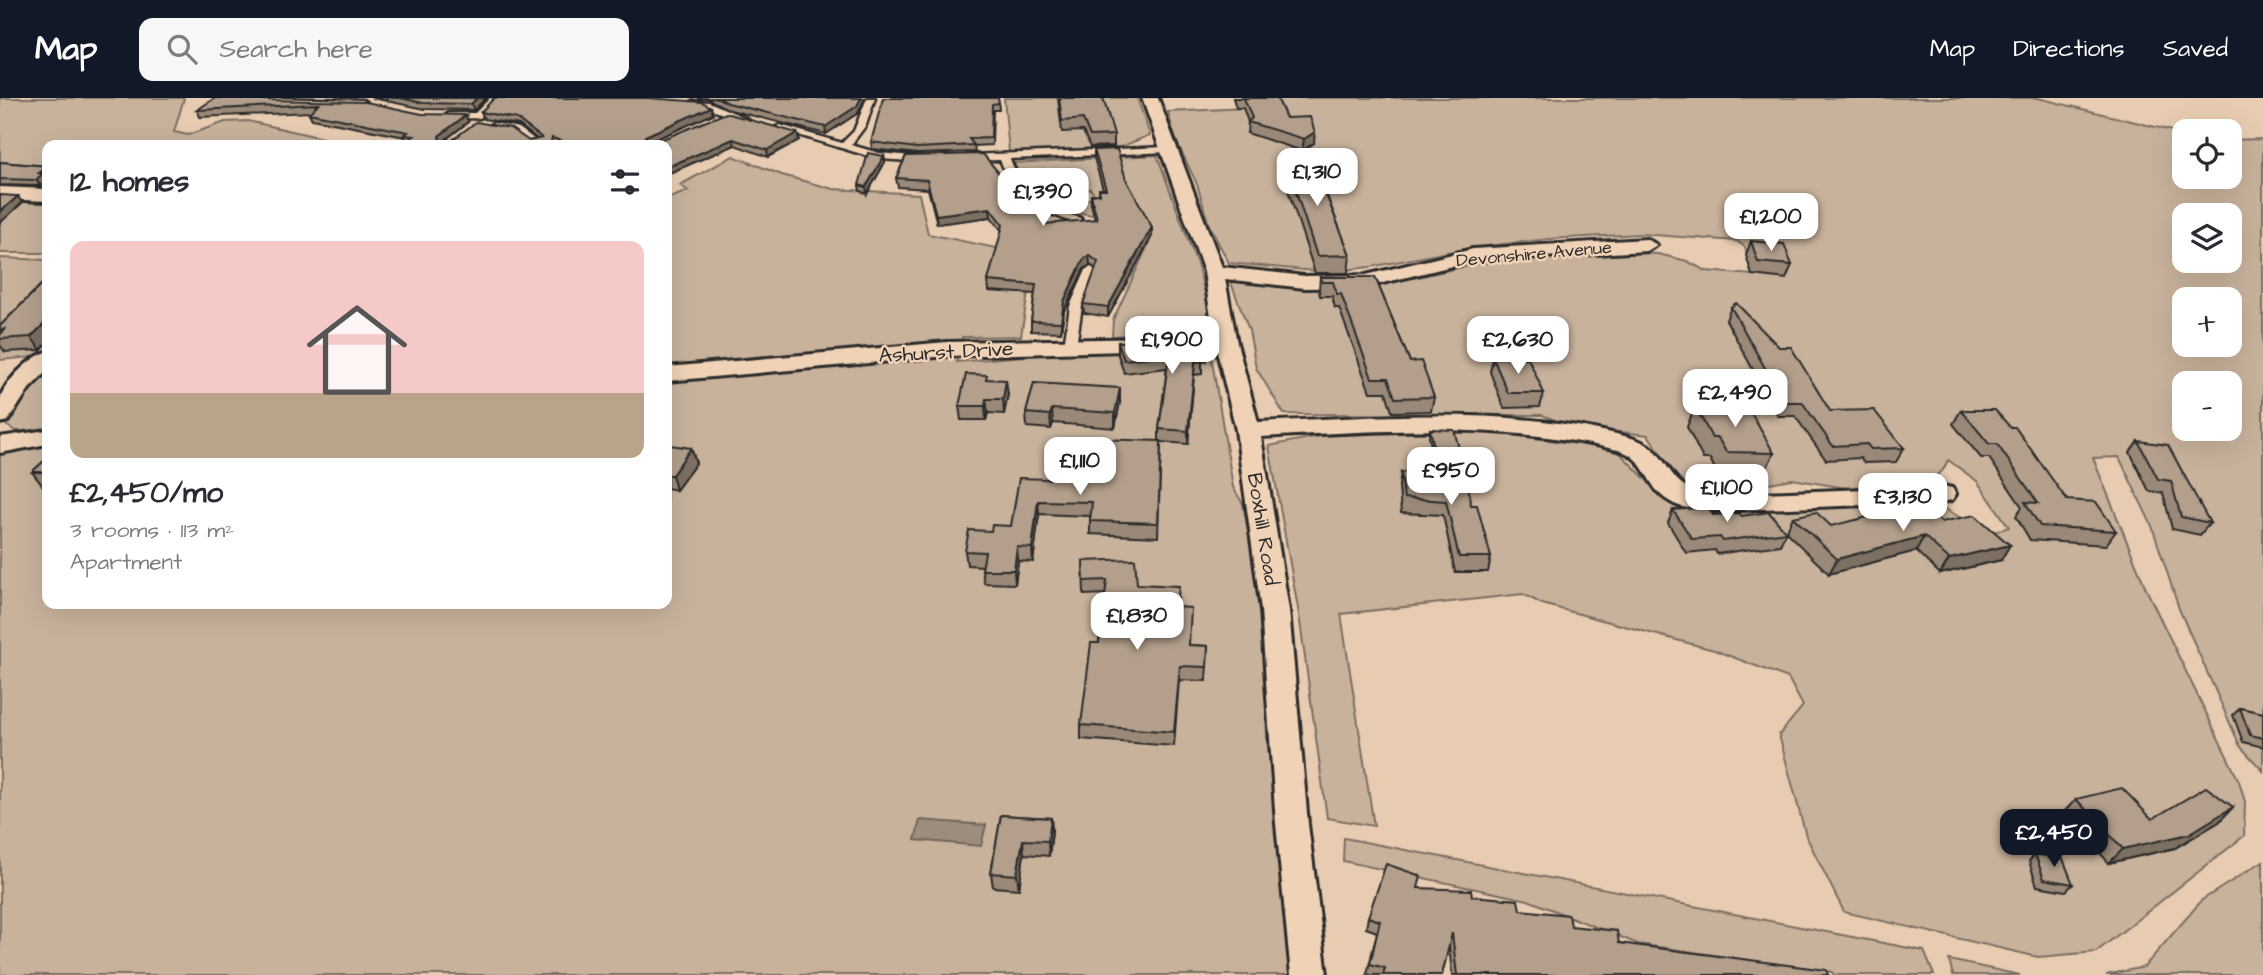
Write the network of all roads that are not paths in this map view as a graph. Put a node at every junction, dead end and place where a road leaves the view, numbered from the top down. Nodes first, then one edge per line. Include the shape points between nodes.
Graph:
1 (269, 98) edge
2 (495, 98) edge
3 (871, 98) edge
4 (1150, 98) edge
5 (369, 103) edge
6 (679, 103) edge
7 (726, 114) junction
8 (438, 115) edge
9 (714, 119) edge
10 (476, 120) junction
11 (752, 121) edge
12 (766, 125) edge
13 (465, 131) edge
14 (530, 140) edge
15 (844, 146) junction
16 (1166, 150) junction
17 (1004, 158) junction
18 (955, 159) edge
19 (930, 160) edge
20 (0, 194) edge
21 (42, 195) edge
22 (1077, 220) edge
23 (1647, 244) dead end
24 (1091, 270) dead end
25 (1214, 272) junction
26 (1226, 343) junction
27 (1172, 344) edge
28 (1199, 344) edge
29 (1070, 346) junction
30 (42, 364) edge
31 (672, 374) edge
32 (0, 416) edge
33 (1248, 430) junction
34 (42, 438) edge
35 (0, 445) edge
36 (1943, 494) dead end
37 (1309, 975) edge

1 - 5 lane via 266,101
2 - 10 lane
3 - 15 lane via 859,130
4 - 16 street, Boxhill Road
6 - 7 lane via 706,104
7 - 9 lane
7 - 11 lane
8 - 10 lane
10 - 13 lane
10 - 14 lane via 516,130
12 - 15 lane
15 - 19 lane via 878,156
16 - 17 lane
16 - 25 street, Boxhill Road
17 - 18 lane
17 - 22 lane via 1016,183 1055,215
20 - 21 street
23 - 25 street, Devonshire Avenue via 1473,255 1366,281 1305,282
24 - 29 lane via 1076,306
25 - 26 street, Boxhill Road
26 - 28 street
26 - 33 street, Boxhill Road
27 - 29 street, Ashurst Drive
29 - 31 street, Ashurst Drive via 947,349
30 - 32 street
33 - 36 street via 1451,422 1537,426 1627,443 1648,454 1674,492 1689,500
33 - 37 street, Boxhill Road via 1275,610
34 - 35 street

